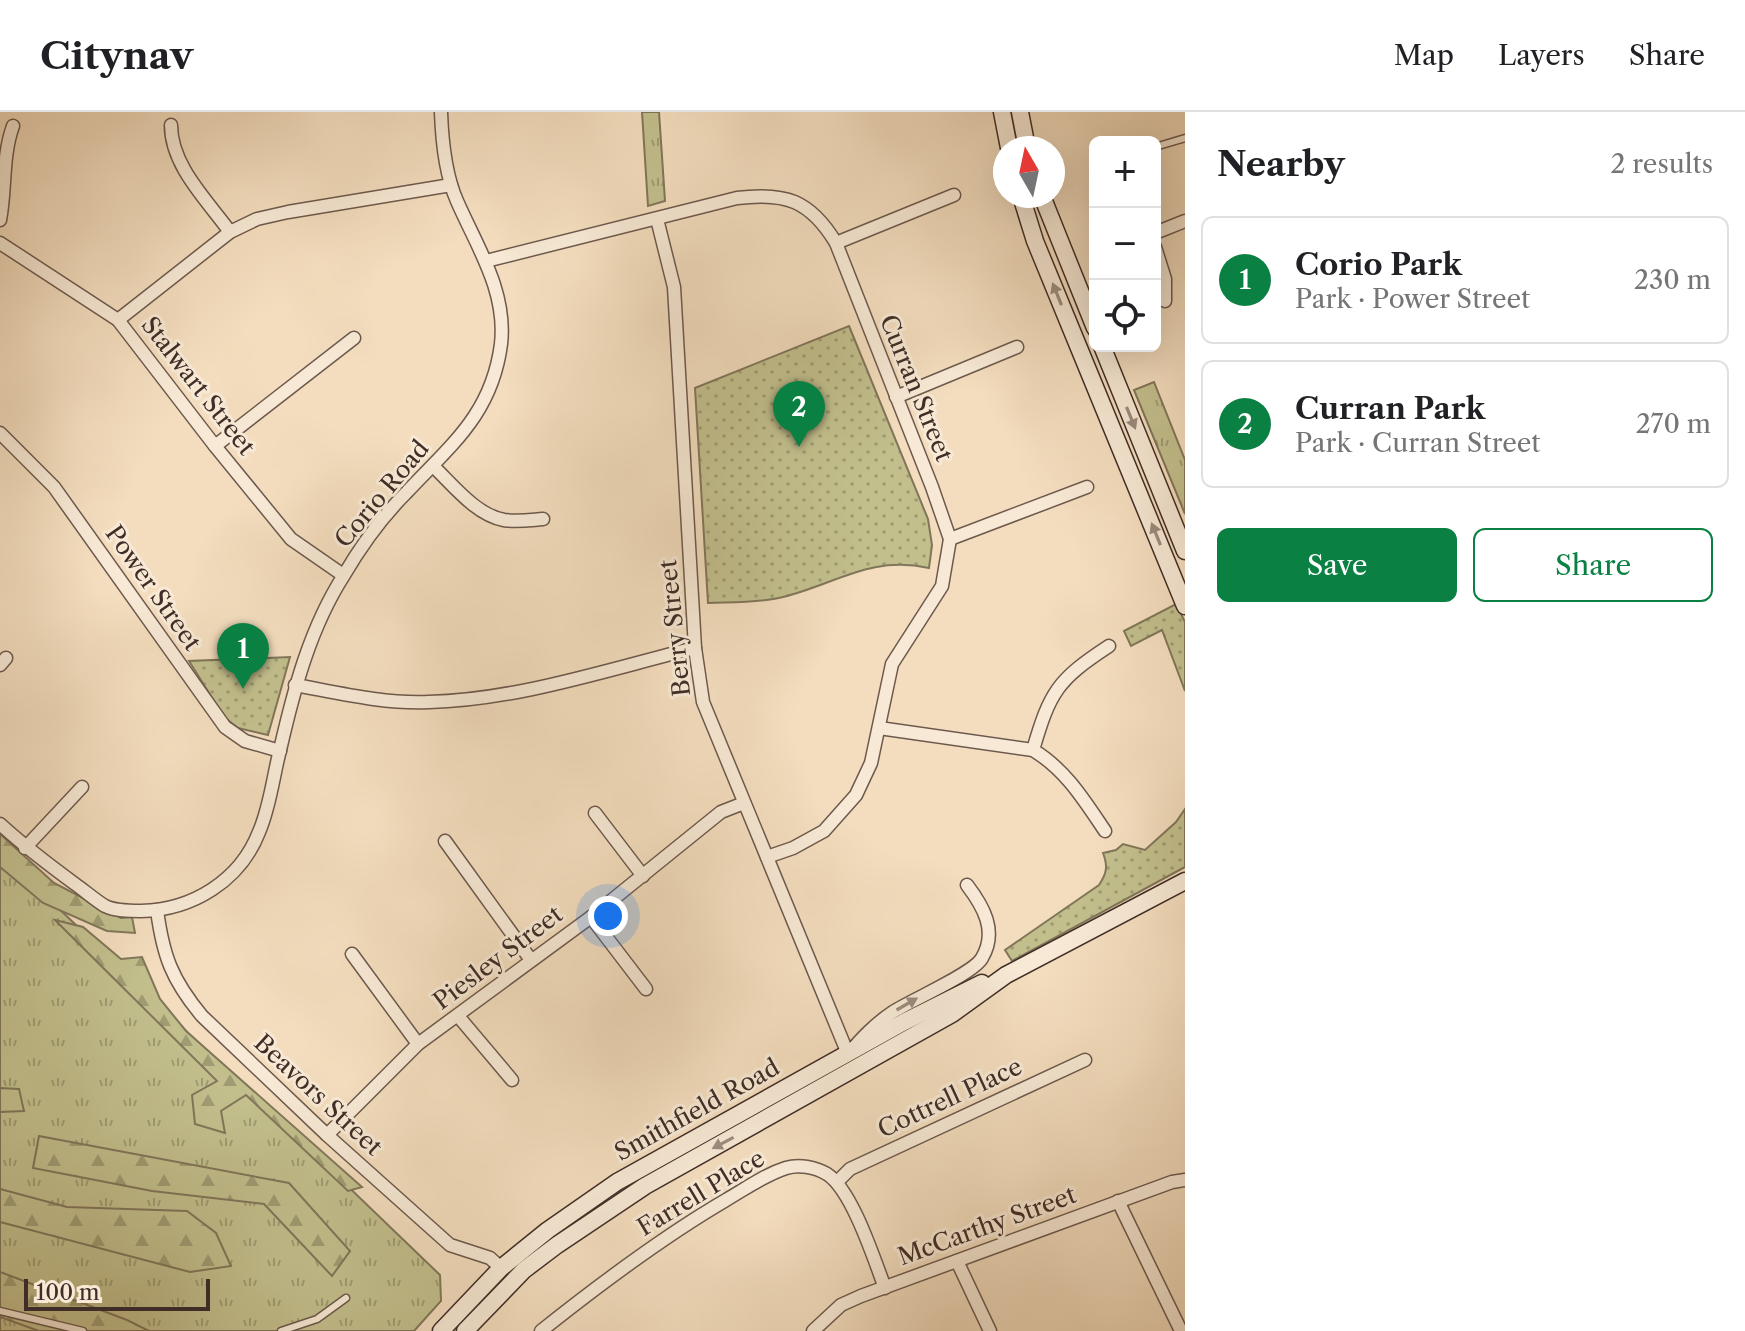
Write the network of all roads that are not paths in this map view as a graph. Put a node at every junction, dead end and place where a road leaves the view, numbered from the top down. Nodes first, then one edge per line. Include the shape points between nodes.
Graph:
1 (441, 112) edge
2 (1002, 112) edge
3 (1020, 112) edge
4 (171, 125) dead end
5 (13, 126) dead end
6 (1007, 136) edge
7 (1025, 136) edge
8 (1185, 138) edge
9 (1161, 145) edge
10 (451, 185) junction
11 (954, 195) dead end
12 (1025, 208) edge
13 (1047, 208) edge
14 (657, 219) junction
15 (0, 220) edge
16 (1185, 221) edge
17 (1161, 231) edge
18 (230, 232) junction
19 (0, 243) edge
20 (836, 243) junction
21 (486, 261) junction
22 (1161, 266) edge
23 (1165, 301) dead end
24 (1089, 313) edge
25 (118, 320) junction
26 (354, 338) dead end
27 (1017, 347) dead end
28 (1104, 352) edge
29 (896, 397) junction
30 (0, 433) edge
31 (215, 446) junction
32 (433, 466) junction
33 (1087, 487) dead end
34 (543, 519) dead end
35 (950, 539) junction
36 (1185, 551) edge
37 (343, 575) junction
38 (1185, 606) edge
39 (1109, 646) dead end
40 (695, 648) junction
41 (295, 685) junction
42 (879, 728) junction
43 (1033, 750) junction
44 (280, 751) junction
45 (82, 787) dead end
46 (744, 803) junction
47 (595, 813) dead end
48 (0, 824) edge
49 (1105, 831) dead end
50 (445, 841) dead end
51 (25, 848) junction
52 (767, 857) junction
53 (643, 876) junction
54 (1185, 881) edge
55 (967, 885) dead end
56 (157, 910) junction
57 (591, 917) junction
58 (352, 954) dead end
59 (531, 960) junction
60 (975, 966) junction
61 (1006, 975) junction
62 (986, 981) junction
63 (646, 989) dead end
64 (961, 1008) junction
65 (458, 1016) junction
66 (418, 1044) junction
67 (848, 1054) junction
68 (1085, 1060) dead end
69 (512, 1080) dead end
70 (757, 1125) junction
71 (327, 1135) junction
72 (1185, 1180) edge
73 (837, 1182) junction
74 (645, 1186) junction
75 (1118, 1201) junction
76 (957, 1261) junction
77 (501, 1268) junction
78 (885, 1288) junction
79 (346, 1298) dead end
80 (0, 1311) edge
81 (83, 1331) edge
82 (281, 1331) edge
83 (441, 1331) edge
84 (453, 1331) edge
85 (465, 1331) edge
86 (541, 1331) edge
87 (813, 1331) edge
88 (990, 1331) edge
89 (1181, 1331) edge

1 - 10 street, Corio Road
2 - 6 main road
3 - 7 main road
4 - 18 street via 176,156
5 - 15 street
8 - 9 lane
10 - 18 street via 288,212
10 - 21 street, Corio Road
11 - 20 street
38 -> 12 main road
13 - 24 main road
14 - 20 street, Curran Street via 766,194 811,213
14 - 21 street, Curran Street
14 - 40 street, Berry Street via 674,287
16 - 17 street
18 - 25 street
19 - 25 street, Stalwart Street
20 - 29 street, Curran Street
21 - 32 street, Corio Road via 501,322 497,367 475,419
22 - 23 street
25 - 31 street, Stalwart Street
26 - 31 street
27 - 29 street
28 -> 36 main road
29 - 35 street, Curran Street
30 - 44 street, Power Street via 54,487 225,727 245,741
31 - 37 street, Stalwart Street via 291,539
32 - 34 street via 495,518
32 - 37 street, Corio Road via 379,525
33 - 35 street
35 - 42 street via 942,586 892,664
37 - 41 street, Corio Road
39 - 43 street via 1077,667 1055,691
40 - 41 street via 463,700 393,701
40 - 46 street, Berry Street via 703,702
41 - 44 street, Corio Road
42 - 43 street
42 - 52 street via 871,763 848,806 824,831
43 - 49 street via 1069,779
44 - 56 street, Corio Road via 264,820 243,861 189,903
45 - 51 street
46 - 52 street, Berry Street
46 - 53 street, Piesley Street via 721,812
47 - 53 street
48 - 51 street, Corio Road
50 - 59 street
51 - 56 street, Corio Road via 105,906
52 - 67 street, Berry Street
53 - 57 street, Piesley Street
54 - 61 main road, Smithfield Road
55 - 60 street via 983,908 989,931 983,957
56 - 71 street, Beavors Street via 163,952 186,997
57 - 59 street, Piesley Street
57 - 63 street
58 - 66 street
59 - 65 street, Piesley Street
60 - 62 street
67 -> 60 street via 892,1013
61 - 62 main road, Smithfield Road
61 - 64 main road, Smithfield Road
62 - 67 main road, Smithfield Road
64 - 67 main road via 863,1055
64 - 70 main road, Smithfield Road
65 - 66 street, Piesley Street
65 - 69 street
66 - 71 street, Piesley Street
67 - 70 main road via 841,1067 779,1104
67 - 77 main road, Smithfield Road via 617,1182
68 - 73 street, Cottrell Place via 850,1169
70 -> 74 main road, Smithfield Road
71 - 77 street, Beavors Street via 450,1245 490,1258
72 - 75 street, McCarthy Street
73 - 78 street
73 - 86 street, Farrell Place via 805,1167 770,1174 643,1253
74 - 77 main road via 605,1200 516,1267
74 - 85 main road, Smithfield Road via 524,1270
75 - 76 street, McCarthy Street
75 - 89 street
76 - 78 street, McCarthy Street
76 - 88 street
77 - 83 main road, Smithfield Road
77 - 84 main road via 501,1278
78 - 87 street, McCarthy Street via 841,1305
79 - 82 lane via 317,1319
80 - 81 lane

